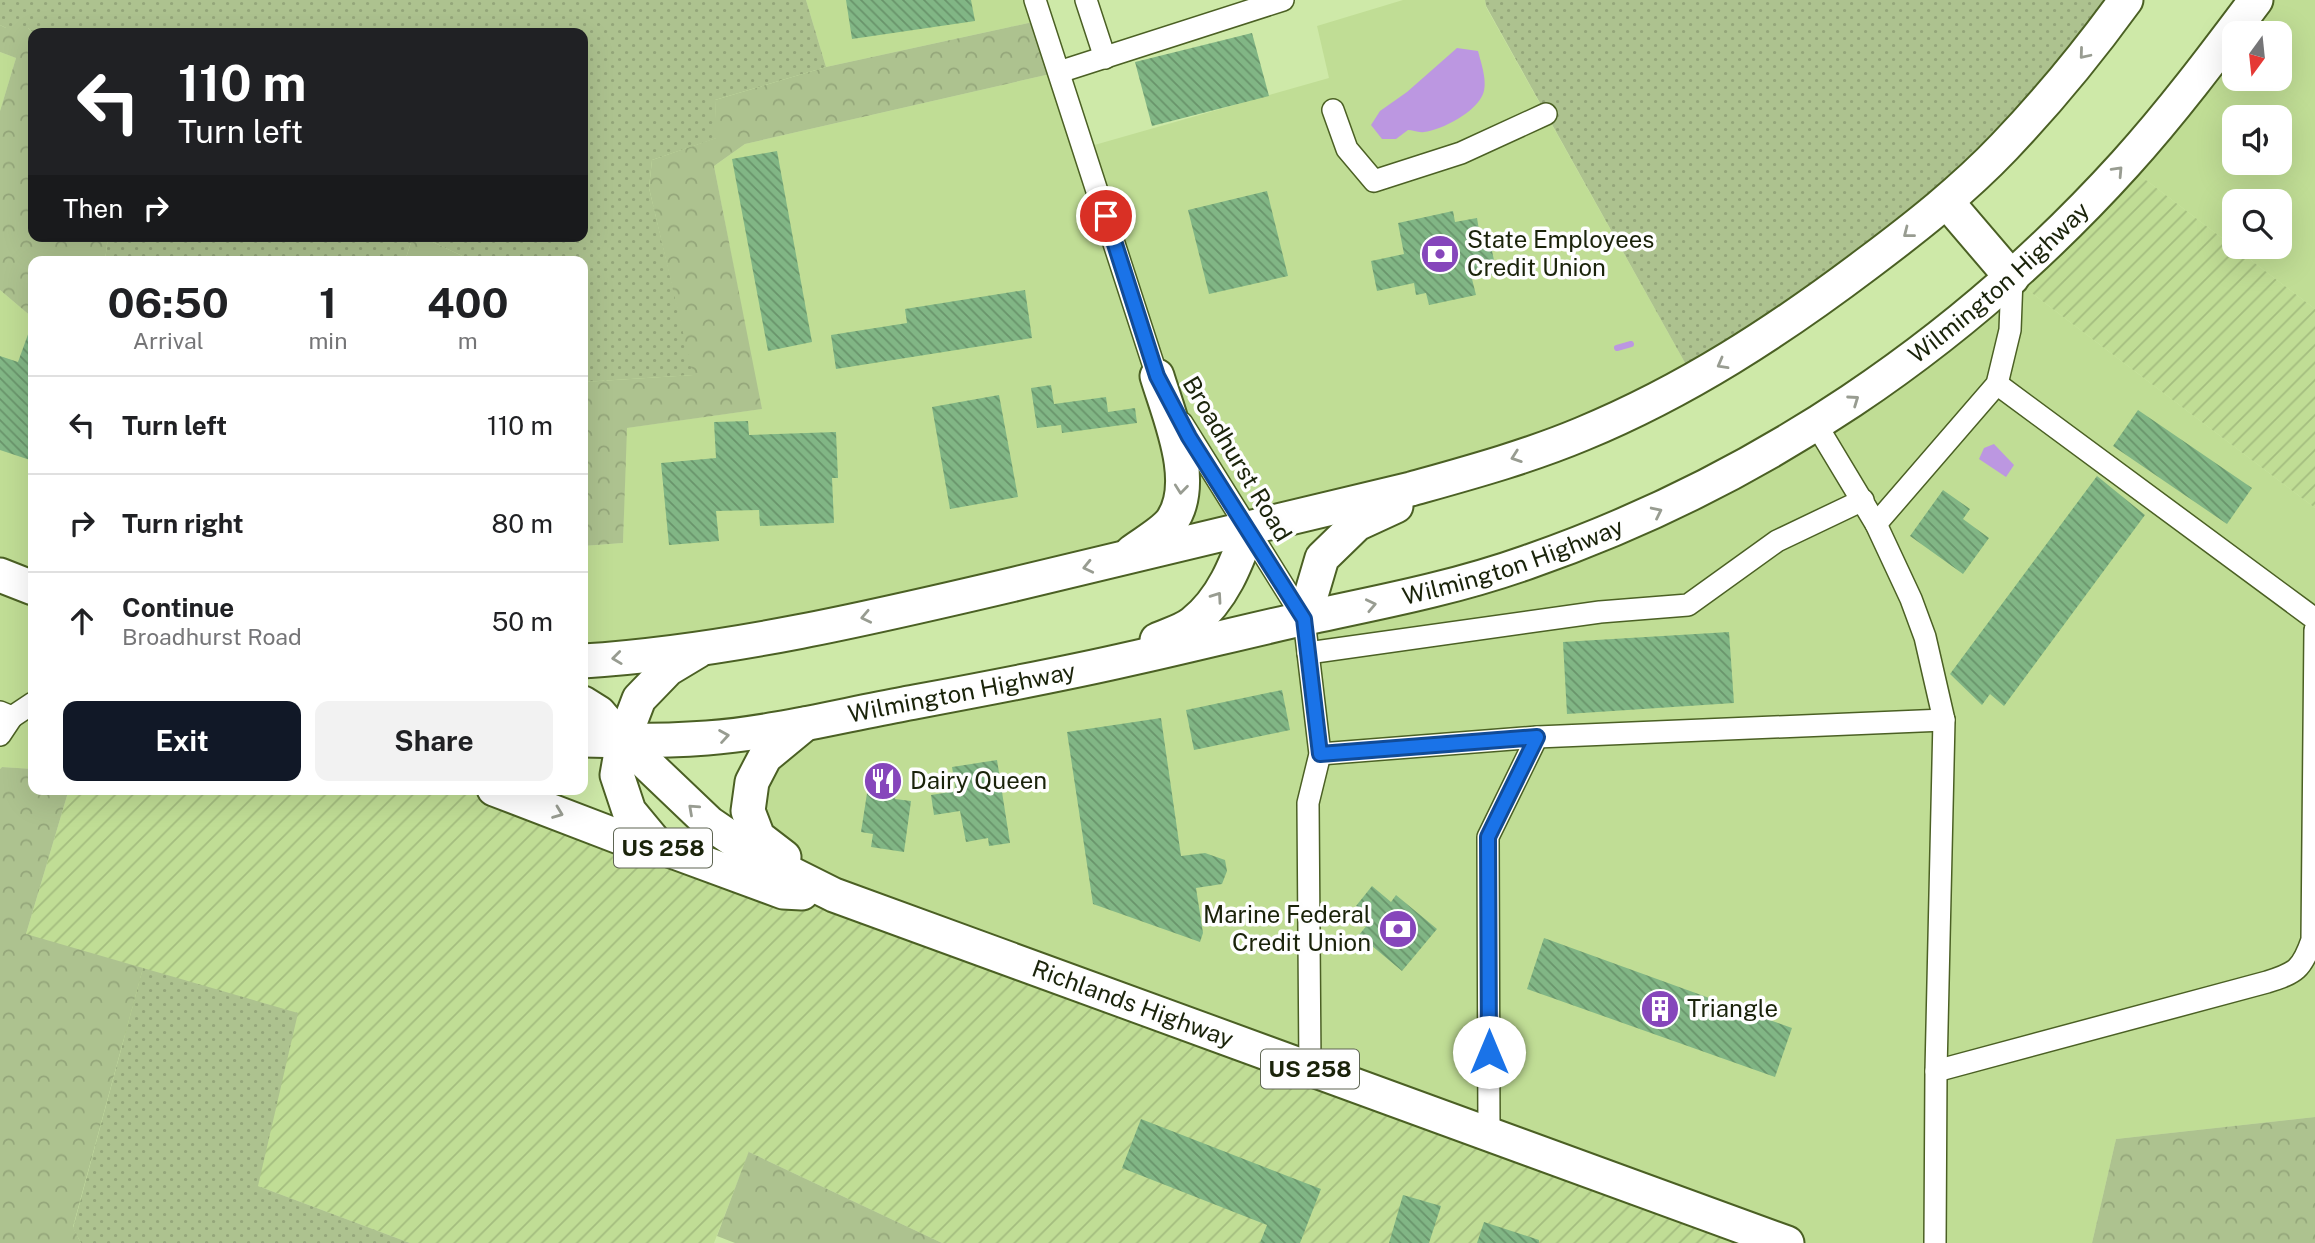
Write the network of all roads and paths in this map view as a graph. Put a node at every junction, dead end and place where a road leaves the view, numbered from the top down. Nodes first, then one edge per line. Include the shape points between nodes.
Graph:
1 (1035, 0) edge
2 (1086, 0) edge
3 (1283, 0) edge
4 (2126, 0) edge
5 (2256, 0) edge
6 (1105, 58) junction
7 (1059, 72) junction
8 (1333, 110) dead end
9 (1546, 114) dead end
10 (1947, 202) junction
11 (2012, 278) junction
12 (1157, 376) junction
13 (1997, 384) junction
14 (1817, 426) junction
15 (1461, 475) junction
16 (1863, 500) junction
17 (1876, 524) junction
18 (1249, 529) junction
19 (1123, 559) junction
20 (0, 575) edge
21 (28, 586) edge
22 (1304, 619) junction
23 (2315, 619) edge
24 (2315, 630) edge
25 (704, 648) junction
26 (1308, 653) junction
27 (588, 660) edge
28 (1096, 667) junction
29 (28, 704) edge
30 (588, 706) edge
31 (6, 714) edge
32 (1944, 720) junction
33 (807, 723) junction
34 (0, 735) edge
35 (1537, 737) junction
36 (588, 740) edge
37 (623, 741) junction
38 (1320, 754) junction
39 (510, 795) edge
40 (658, 846) junction
41 (834, 895) junction
42 (1310, 1069) junction
43 (1936, 1071) junction
44 (1489, 1134) junction
45 (1787, 1243) edge
46 (1935, 1243) edge

1 - 7 street, Broadhurst Road
2 - 6 street
3 - 6 street
4 -> 10 main road via 2004,147
11 -> 5 main road, Wilmington Highway via 2125,164
6 - 7 street
7 - 12 street, Broadhurst Road
8 - 9 street via 1347,149 1374,181 1461,153
10 - 11 main road
10 -> 15 main road via 1743,352 1581,435
11 - 13 street via 2010,330
14 -> 11 main road, Wilmington Highway via 1906,363
12 - 18 street, Broadhurst Road via 1189,437
12 -> 19 main road via 1181,456 1183,493 1171,522
13 - 17 street
13 - 23 street
14 - 16 street
22 -> 14 main road, Wilmington Highway via 1413,596 1525,564 1633,523
15 - 18 main road
15 - 22 main road via 1357,524 1322,558
16 - 17 street
16 - 26 street via 1777,541 1688,605 1600,612
17 - 32 street via 1925,637
18 - 19 main road
18 - 22 street, Broadhurst Road
28 -> 18 main road via 1191,625 1217,600
19 -> 25 main road
20 - 21 main road
22 - 26 street
22 - 28 main road, Wilmington Highway
24 - 43 street via 2312,940 2304,961 2288,975 2267,982
25 -> 27 main road
25 - 37 main road via 668,669 639,699
26 - 38 street
28 - 33 main road, Wilmington Highway
29 - 31 street
30 - 37 main road, Richlands Highway / US 258
31 - 34 street
32 - 35 street
32 - 43 street
37 -> 33 main road, Wilmington Highway via 710,738
33 - 41 main road via 765,757 752,782 748,811 758,837
35 - 38 street
35 - 44 street via 1488,837
36 - 37 main road, Wilmington Highway
37 - 40 main road via 617,775 629,811
41 -> 37 main road, Richlands Highway / US 258 via 762,859 709,823
38 - 42 street via 1308,803
39 -> 40 main road, Richlands Highway / US 258 via 622,838
40 - 41 main road, Richlands Highway / US 258 via 783,892
41 - 42 main road, Richlands Highway / US 258
42 - 44 main road, Richlands Highway / US 258
43 - 46 street
44 - 45 main road, Richlands Highway / US 258

